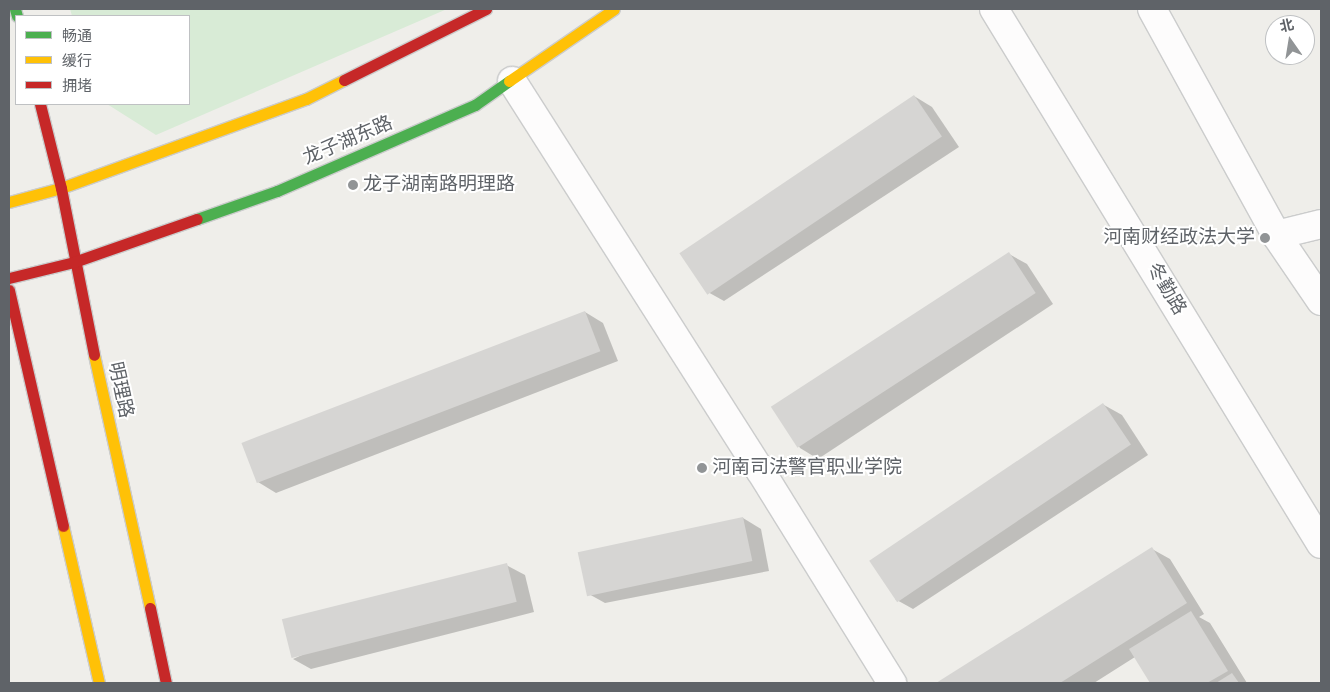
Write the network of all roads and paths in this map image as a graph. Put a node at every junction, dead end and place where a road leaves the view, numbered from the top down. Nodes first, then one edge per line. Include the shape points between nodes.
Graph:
1 (486, 9) edge
2 (614, 9) edge
3 (994, 9) edge
4 (1152, 9) edge
5 (512, 81) junction
6 (40, 105) edge
7 (61, 188) junction
8 (9, 202) edge
9 (1321, 224) edge
10 (1276, 235) junction
11 (74, 262) junction
12 (9, 278) edge
13 (9, 290) edge
14 (1321, 301) edge
15 (1321, 544) edge
16 (98, 683) edge
17 (166, 683) edge
18 (892, 683) edge

1 - 7 street via 306,99
2 - 5 street, 龙子湖东路
3 - 15 street, 冬勤路
4 - 10 street
5 - 11 street, 龙子湖东路 via 475,105 277,191
5 - 18 street
6 - 7 street, 明理路
7 - 8 street
7 - 11 street, 明理路
9 - 10 street
10 - 14 street
11 - 12 street, 龙子湖东路
11 - 17 street, 明理路
13 - 16 street

